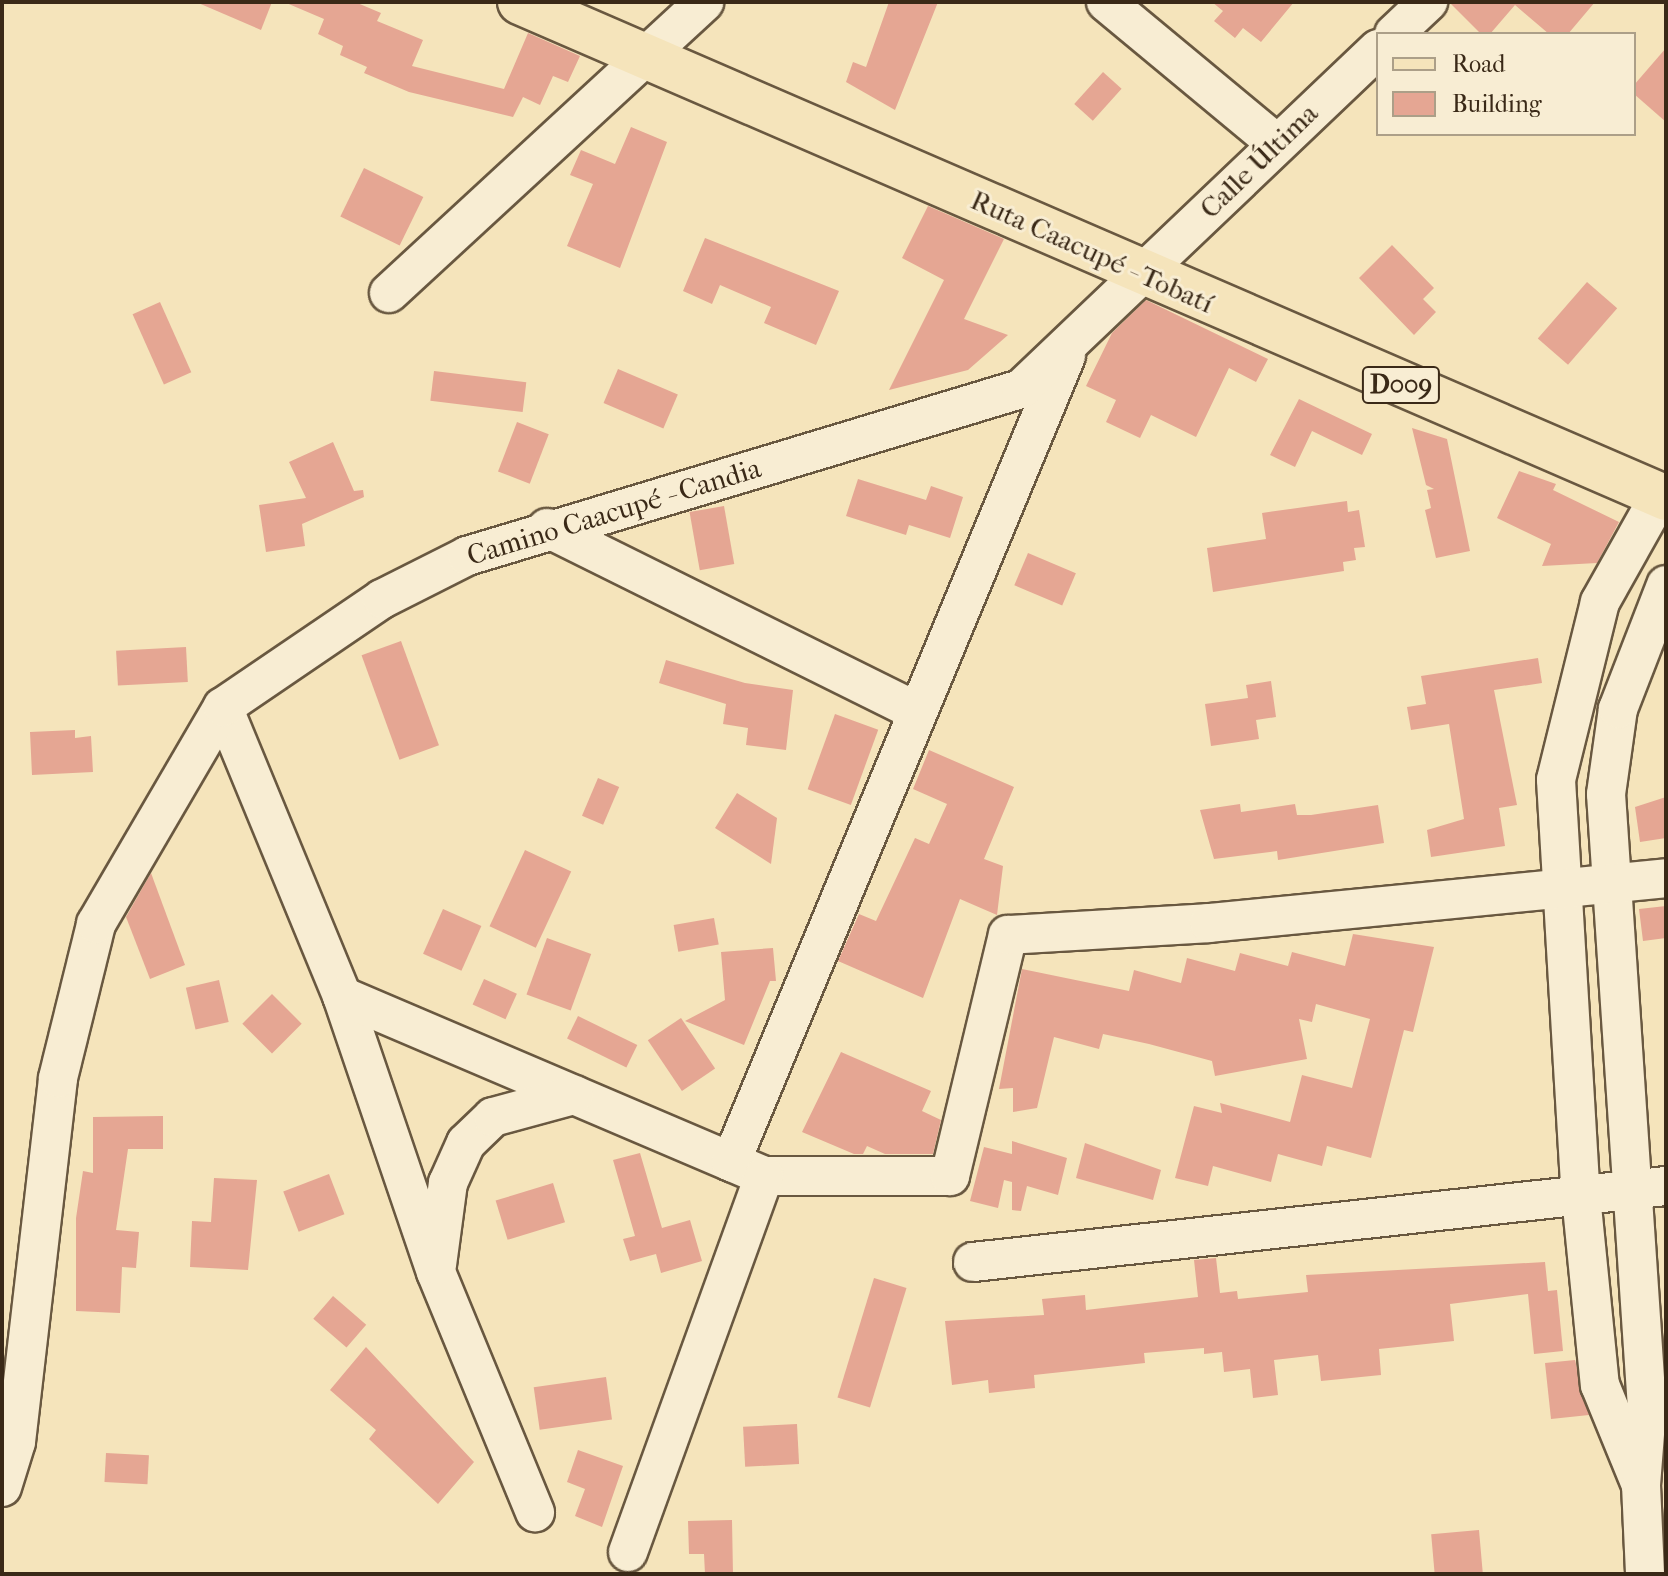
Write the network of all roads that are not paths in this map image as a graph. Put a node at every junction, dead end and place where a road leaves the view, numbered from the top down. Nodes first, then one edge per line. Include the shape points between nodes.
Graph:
1 (520, 2) edge
2 (704, 2) edge
3 (1106, 2) edge
4 (1428, 2) edge
5 (1396, 32) edge
6 (1376, 51) edge
7 (648, 56) junction
8 (1277, 144) junction
9 (1141, 274) junction
10 (389, 293) dead end
11 (1072, 341) junction
12 (1663, 497) edge
13 (547, 528) junction
14 (1666, 585) edge
15 (223, 707) junction
16 (917, 712) junction
17 (1666, 878) edge
18 (1609, 885) junction
19 (1560, 891) junction
20 (342, 996) junction
21 (574, 1095) junction
22 (747, 1169) junction
23 (1648, 1188) edge
24 (1581, 1196) junction
25 (973, 1262) dead end
26 (436, 1272) junction
27 (1600, 1385) junction
28 (1656, 1414) edge
29 (1641, 1485) junction
30 (2, 1487) edge
31 (535, 1512) dead end
32 (628, 1552) dead end
33 (1645, 1574) edge

1 - 7 main road, Ruta Caacupé - Tobatí / D009
2 - 7 street
3 - 8 street
4 - 5 street
6 - 8 street, Calle Última
7 - 9 main road, Ruta Caacupé - Tobatí / D009
7 - 10 street
8 - 9 street, Calle Última
9 - 11 street, Camino Caacupé - Candia
9 - 12 main road, Ruta Caacupé - Tobatí / D009
11 - 13 street, Camino Caacupé - Candia via 1021,389
11 - 16 street
12 - 19 street via 1600,602 1559,751
13 - 15 street, Camino Caacupé - Candia via 467,556 382,599
13 - 16 street
14 - 18 street via 1610,748
15 - 20 street
15 - 30 street, Camino Caacupé - Candia via 96,924 58,1078 16,1442
16 - 22 street
17 - 18 street
18 - 19 street
18 - 23 street
19 - 22 street via 1008,935 950,1176
19 - 24 street
20 - 21 street
20 - 26 street
21 - 22 street
21 - 26 street via 493,1117 466,1143 448,1183
22 - 32 street
23 - 24 street
23 - 28 street
24 - 25 street
24 - 27 street
26 - 31 street
27 - 28 street
27 - 29 street
28 - 29 street
29 - 33 street

